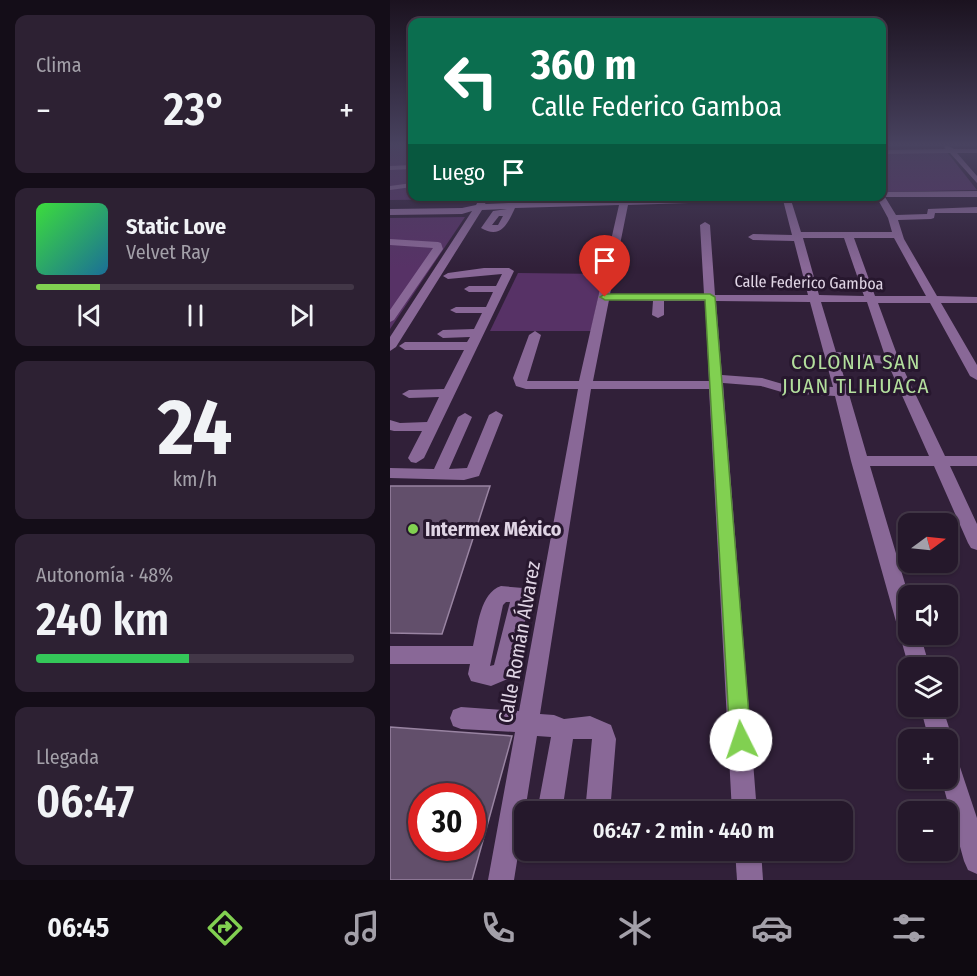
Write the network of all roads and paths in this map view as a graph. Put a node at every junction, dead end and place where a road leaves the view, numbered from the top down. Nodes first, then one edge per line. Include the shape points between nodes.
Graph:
1 (977, 194) edge
2 (886, 196) edge
3 (574, 201) edge
4 (608, 201) edge
5 (653, 201) edge
6 (787, 201) edge
7 (884, 201) edge
8 (482, 202) edge
9 (627, 202) junction
10 (514, 204) edge
11 (390, 206) edge
12 (977, 210) edge
13 (390, 212) edge
14 (893, 218) junction
15 (705, 225) dead end
16 (848, 235) junction
17 (897, 235) junction
18 (798, 236) junction
19 (753, 237) dead end
20 (390, 242) edge
21 (448, 276) dead end
22 (501, 289) junction
23 (469, 290) dead end
24 (605, 297) junction
25 (659, 297) junction
26 (710, 297) junction
27 (816, 299) junction
28 (871, 299) junction
29 (932, 299) junction
30 (977, 300) edge
31 (456, 310) dead end
32 (490, 310) junction
33 (658, 315) dead end
34 (390, 318) edge
35 (478, 333) junction
36 (442, 334) dead end
37 (535, 335) dead end
38 (397, 344) edge
39 (472, 346) junction
40 (390, 355) edge
41 (832, 356) junction
42 (893, 360) junction
43 (977, 376) edge
44 (716, 382) junction
45 (585, 386) junction
46 (842, 392) junction
47 (448, 393) junction
48 (409, 394) dead end
49 (496, 415) dead end
50 (465, 417) dead end
51 (390, 425) edge
52 (432, 426) junction
53 (416, 458) dead end
54 (859, 460) junction
55 (940, 460) junction
56 (977, 461) edge
57 (390, 473) edge
58 (439, 474) junction
59 (977, 543) edge
60 (898, 592) edge
61 (390, 655) edge
62 (481, 655) dead end
63 (461, 718) dead end
64 (528, 723) junction
65 (563, 731) junction
66 (956, 789) edge
67 (521, 801) edge
68 (551, 801) edge
69 (598, 801) edge
70 (745, 801) edge
71 (514, 841) edge
72 (749, 861) edge
73 (977, 861) edge
74 (501, 880) edge
75 (750, 880) edge

1 - 2 street
3 - 10 street
4 - 9 street
5 - 9 street
6 - 18 street
7 - 14 street
8 - 10 street
8 - 11 street
8 - 13 street via 462,211
8 - 38 street
9 - 24 street, Calle Román Álvarez
12 - 14 street via 935,210 931,216
14 - 17 street
15 - 26 street
16 - 17 street
16 - 18 street
16 - 28 street
17 - 29 street
18 - 19 street
18 - 27 street
20 - 34 street via 438,245
21 - 22 street via 509,271
22 - 23 street
22 - 32 street
24 - 25 street, Calle Federico Gamboa
24 - 45 street, Calle Román Álvarez
25 - 26 street, Calle Federico Gamboa
25 - 33 street
26 - 27 street, Calle Federico Gamboa
26 - 44 street
27 - 28 street, Calle Federico Gamboa
27 - 41 street
28 - 29 street, Calle Federico Gamboa
28 - 42 street
29 - 30 street, Calle Federico Gamboa
29 - 43 street
31 - 32 street
32 - 35 street
35 - 36 street
35 - 39 street
37 - 45 street via 521,383
38 - 39 street
38 - 40 street
39 - 47 street
41 - 42 street
41 - 46 street
42 - 55 street
44 - 45 street
44 - 46 street via 762,382 785,389
44 - 70 street
45 - 64 street, Calle Román Álvarez
46 - 54 street
47 - 48 street
47 - 52 street
49 - 58 street via 473,472
50 - 58 street
51 - 52 street
52 - 53 street
54 - 55 street
54 - 60 street
55 - 56 street
55 - 59 street
57 - 58 street
61 - 62 street
63 - 64 street
64 - 65 street
64 - 67 street, Calle Román Álvarez
65 - 68 street
65 - 69 street via 593,727 603,733
66 - 73 street
71 - 74 street, Calle Román Álvarez
72 - 75 street

